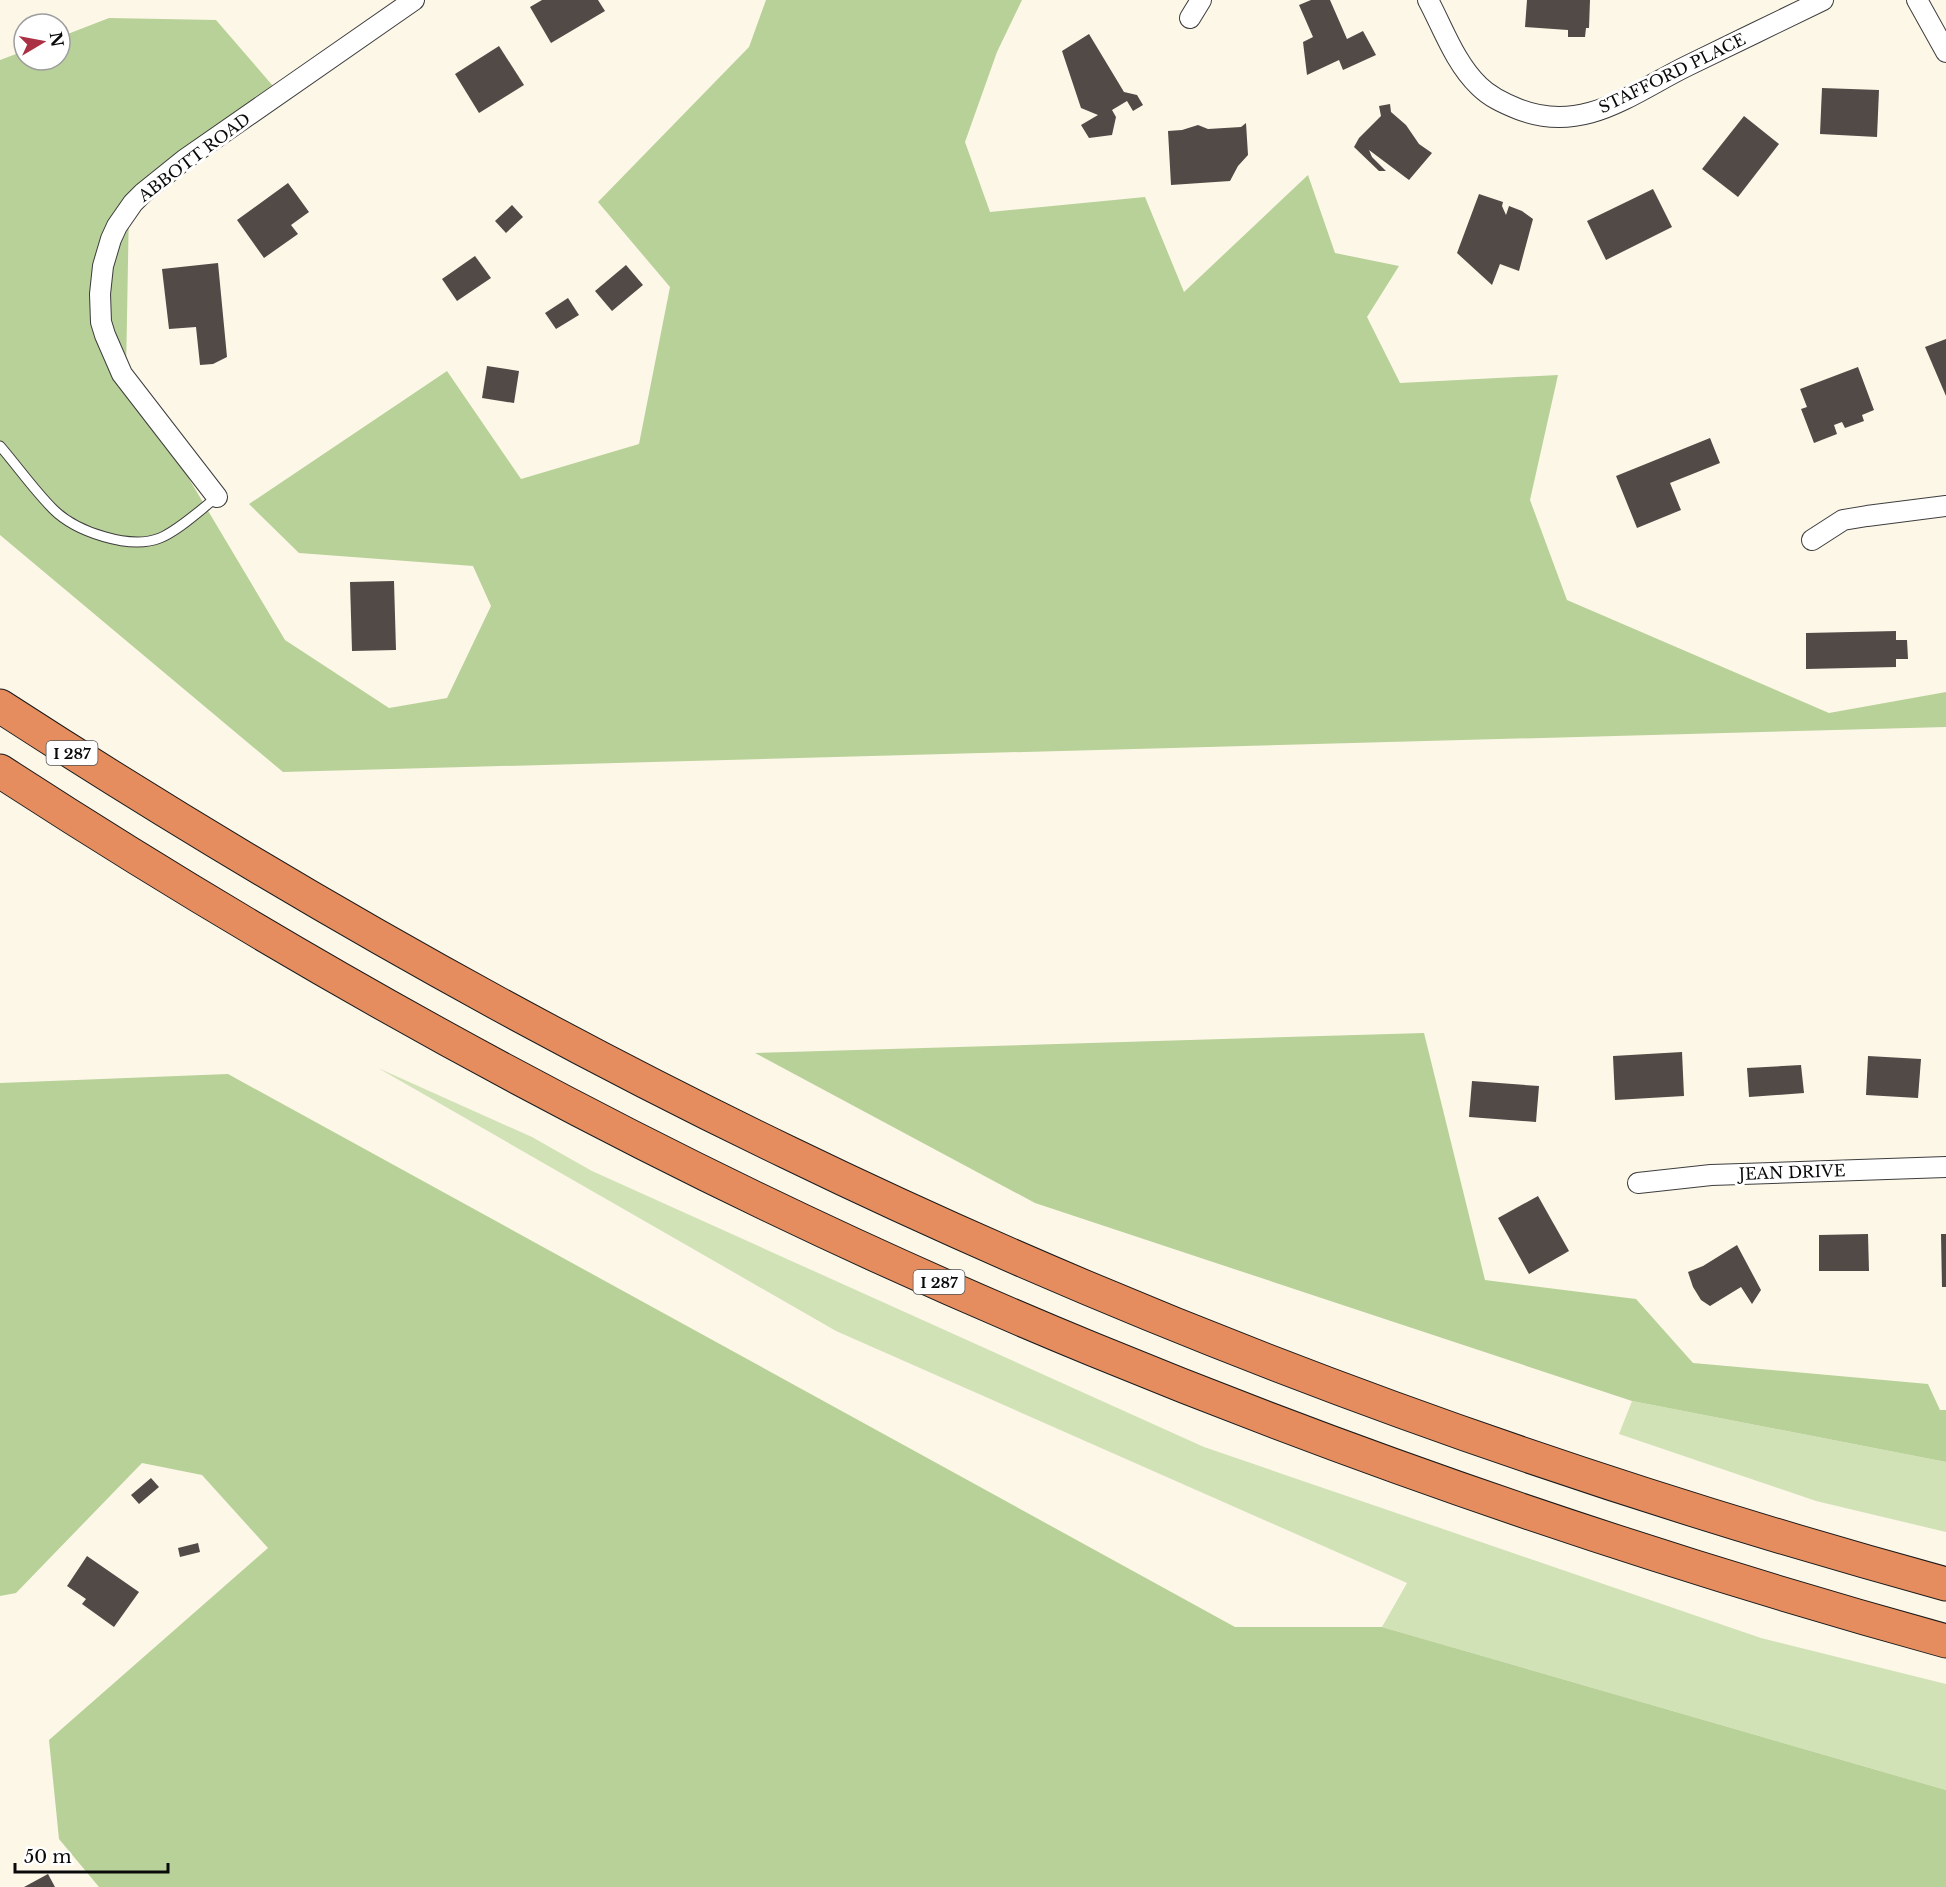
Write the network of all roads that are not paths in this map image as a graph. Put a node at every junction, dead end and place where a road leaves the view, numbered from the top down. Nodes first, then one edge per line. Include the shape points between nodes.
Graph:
1 (414, 0) edge
2 (1201, 0) edge
3 (1428, 0) edge
4 (1822, 0) edge
5 (1917, 0) edge
6 (1190, 18) dead end
7 (1946, 52) edge
8 (0, 446) edge
9 (217, 497) joint
10 (1946, 506) edge
11 (1812, 540) dead end
12 (0, 706) edge
13 (0, 771) edge
14 (1946, 1167) edge
15 (1638, 1183) dead end
16 (1946, 1584) edge
17 (1946, 1641) edge

1 - 9 street, ABBOTT ROAD via 184,160 133,203 111,239 100,294 105,336 122,374
2 - 6 street
3 - 4 street, STAFFORD PLACE via 1462,65 1485,91 1528,113 1570,117 1628,99 1662,78
5 - 7 street
8 - 9 lane via 54,511 84,530 118,541 160,538
10 - 11 street via 1843,520
12 - 16 highway, I 287 via 257,867 471,988 765,1141 982,1242 1108,1297 1437,1424 1660,1499
13 - 17 highway, I 287 via 240,920 445,1036 752,1196 980,1301 1288,1427 1521,1511 1758,1588
14 - 15 street, JEAN DRIVE via 1711,1175

